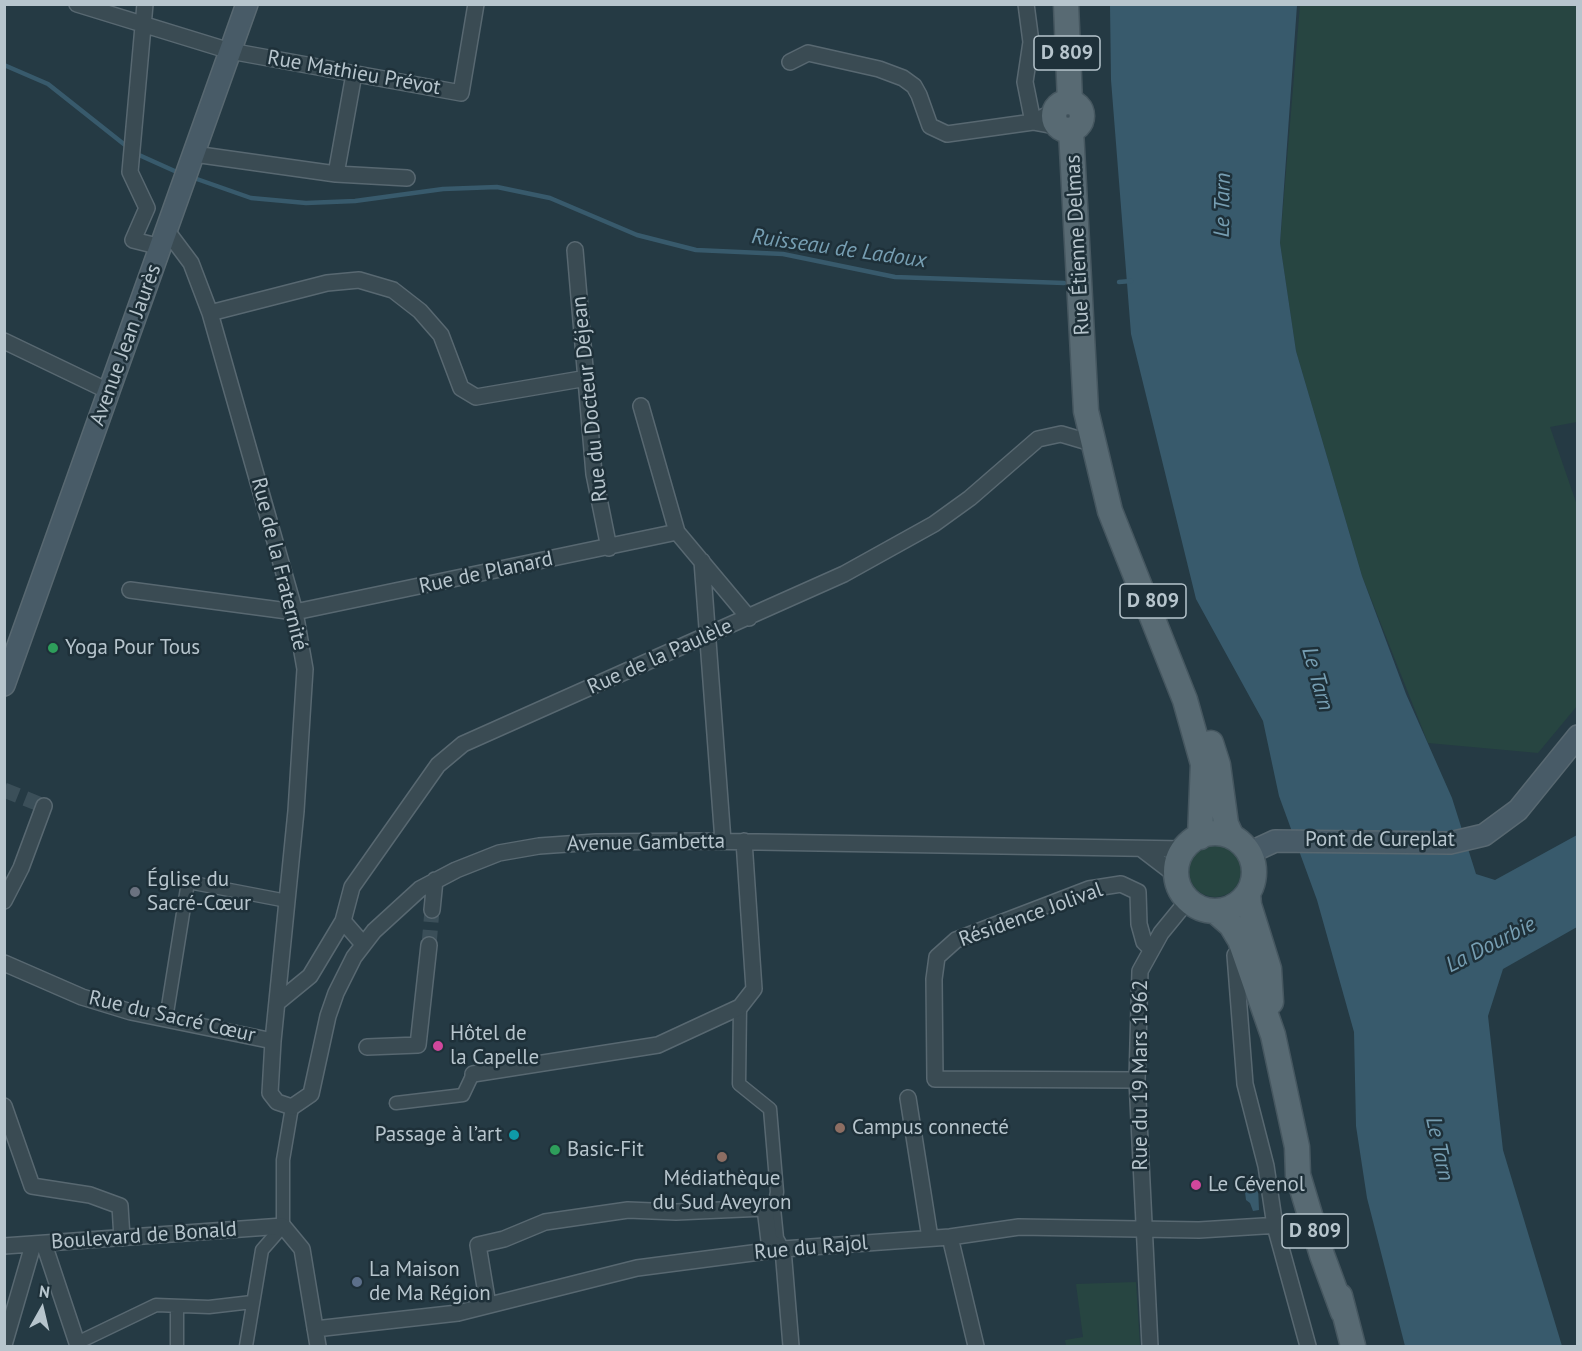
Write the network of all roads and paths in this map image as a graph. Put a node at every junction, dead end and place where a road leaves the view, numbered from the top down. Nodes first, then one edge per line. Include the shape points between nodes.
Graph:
1 (77, 4) edge
2 (145, 4) edge
3 (247, 4) edge
4 (476, 4) edge
5 (1026, 4) edge
6 (1066, 4) edge
7 (143, 25) junction
8 (230, 51) junction
9 (790, 62) dead end
10 (354, 74) junction
11 (1064, 117) junction
12 (1033, 122) junction
13 (194, 154) junction
14 (336, 174) junction
15 (407, 178) dead end
16 (164, 239) junction
17 (575, 250) dead end
18 (210, 314) junction
19 (4, 341) edge
20 (1085, 360) junction
21 (587, 378) junction
22 (108, 391) junction
23 (641, 406) dead end
24 (1086, 411) junction
25 (1061, 434) junction
26 (1097, 454) junction
27 (677, 532) junction
28 (609, 548) junction
29 (702, 561) junction
30 (130, 590) dead end
31 (295, 612) junction
32 (749, 618) junction
33 (709, 636) junction
34 (6, 678) edge
35 (1578, 736) edge
36 (44, 806) dead end
37 (723, 841) junction
38 (744, 841) junction
39 (1192, 843) junction
40 (1240, 845) junction
41 (1143, 850) junction
42 (1177, 876) junction
43 (435, 880) junction
44 (1248, 893) junction
45 (1188, 900) junction
46 (4, 901) edge
47 (287, 901) junction
48 (432, 910) tunnel mouth
49 (1215, 911) junction
50 (343, 921) junction
51 (363, 944) junction
52 (429, 945) tunnel mouth
53 (1150, 948) junction
54 (1234, 955) dead end
55 (4, 963) edge
56 (277, 1003) junction
57 (740, 1007) junction
58 (166, 1019) junction
59 (1273, 1035) junction
60 (273, 1041) junction
61 (367, 1047) dead end
62 (473, 1074) joint
63 (1137, 1080) junction
64 (908, 1098) dead end
65 (396, 1103) dead end
66 (292, 1107) junction
67 (5, 1109) edge
68 (1297, 1148) junction
69 (1312, 1223) junction
70 (283, 1226) junction
71 (1275, 1226) junction
72 (1143, 1228) junction
73 (950, 1237) junction
74 (122, 1238) junction
75 (930, 1238) junction
76 (38, 1244) junction
77 (4, 1246) edge
78 (783, 1249) junction
79 (252, 1302) junction
80 (488, 1305) junction
81 (177, 1306) junction
82 (1343, 1312) junction
83 (315, 1329) junction
84 (4, 1344) edge
85 (73, 1345) edge
86 (177, 1347) edge
87 (246, 1347) edge
88 (318, 1347) edge
89 (791, 1347) edge
90 (976, 1347) edge
91 (1150, 1347) edge
92 (1308, 1347) edge
93 (1353, 1347) edge

1 - 7 street, Rue Mathieu Prévot
2 - 7 street
3 - 8 main road, Avenue Jean Jaurès
4 - 10 street, Rue Mathieu Prévot via 461,93
5 - 12 street via 1031,42 1025,82
6 - 11 main road, Rue Étienne Delmas / D 809
7 - 8 street, Rue Mathieu Prévot
7 - 16 street via 130,172 147,208 133,240
8 - 10 street, Rue Mathieu Prévot
8 - 13 main road, Avenue Jean Jaurès
9 - 12 street via 808,53 903,78 920,95 930,126 947,134
10 - 14 street
11 - 12 street
11 - 20 main road, Rue Étienne Delmas / D 809
13 - 14 street
13 - 16 main road, Avenue Jean Jaurès
14 - 15 street
16 - 18 street, Rue de la Fraternité via 191,263
16 - 22 main road, Avenue Jean Jaurès
17 - 21 street, Rue du Docteur Déjean
18 - 21 street via 327,283 359,280 393,290 420,311 441,335 461,388 476,397
18 - 31 street, Rue de la Fraternité
19 - 22 street
20 - 24 main road, Rue Étienne Delmas / D 809
20 - 40 main road, Rue Étienne Delmas / D 809 via 1117,502 1149,592 1207,731 1218,765 1226,824
21 - 28 street, Rue du Docteur Déjean via 594,474
22 - 34 main road, Avenue Jean Jaurès
23 - 27 street
24 - 25 street, Rue de la Paulèle
24 - 26 main road, Rue Étienne Delmas / D 809
25 - 26 street via 1088,442
25 - 32 street, Rue de la Paulèle via 1038,439 934,524 844,574
26 - 39 main road, Rue Étienne Delmas / D 809 via 1110,511 1185,700 1203,764
27 - 28 street, Rue de Planard
27 - 29 street
28 - 31 street, Rue de Planard
29 - 32 street
29 - 33 street
30 - 31 street, Rue de Planard
31 - 47 street, Rue de la Fraternité via 305,669
32 - 33 street, Rue de la Paulèle
33 - 37 street
33 - 50 street, Rue de la Paulèle via 463,744 438,765 352,887
35 - 40 main road, Pont de Cureplat via 1518,810 1484,835 1450,843 1275,841
36 - 46 street
37 - 38 street, Avenue Gambetta
37 - 43 street, Avenue Gambetta via 538,846 499,854
38 - 41 street, Avenue Gambetta
38 - 57 street via 754,989
39 - 40 main road via 1216,833
39 - 41 street, Avenue Gambetta
39 - 42 main road via 1178,861
40 - 44 main road via 1254,873
41 - 42 street
42 - 45 main road
43 - 48 street
43 - 51 street, Avenue Gambetta via 387,917
44 - 49 main road via 1230,908
44 - 59 main road, D 809 via 1269,969
45 - 49 main road
45 - 53 street, Rue du 19 Mars 1962
47 - 56 street, Rue de la Fraternité
47 - 58 street via 188,882
49 - 59 main road, D 809 via 1240,940
50 - 51 street
50 - 56 street, Rue de la Paulèle via 310,976
51 - 66 street, Avenue Gambetta via 328,1016 311,1094
52 - 61 street via 418,1045
53 - 63 street, Rue du 19 Mars 1962 via 1140,971
53 - 63 street, Résidence Jolival via 1139,924 1138,892 1121,884 1089,889 956,940 937,957 934,979 935,1079
54 - 71 street via 1245,1084 1266,1166
55 - 58 street, Rue du Sacré Cœur via 82,997
56 - 60 street, Rue de la Fraternité
57 - 62 street via 658,1046
57 - 78 street via 739,1084 770,1109 777,1192 774,1208 777,1238
58 - 60 street, Rue du Sacré Cœur
59 - 68 main road, D 809
60 - 66 street, Rue de la Fraternité via 270,1093
62 - 65 street via 464,1095
63 - 72 street, Rue du 19 Mars 1962
64 - 75 street
66 - 70 street via 283,1160
67 - 74 street via 32,1186 90,1195 120,1206
68 - 69 main road, D 809 via 1298,1175
68 - 82 main road, D 809 via 1308,1172
69 - 71 street, Rue du Rajol
69 - 82 main road, D 809
70 - 74 street, Boulevard de Bonald
70 - 79 street via 262,1250
70 - 83 street via 302,1249
71 - 72 street, Rue du Rajol
71 - 92 street
72 - 73 street, Rue du Rajol via 1019,1227
72 - 91 street, Rue du 19 Mars 1962
73 - 75 street, Rue du Rajol
73 - 90 street
74 - 76 street, Boulevard de Bonald
75 - 78 street, Rue du Rajol
76 - 77 street, Boulevard de Bonald
76 - 84 street
76 - 85 street
78 - 80 street, Rue du Rajol via 637,1268
78 - 80 street via 769,1241 765,1208 608,1212 545,1222 478,1246
78 - 89 street
79 - 81 street
79 - 87 street
80 - 83 street, Rue du Rajol via 419,1318
81 - 85 street via 156,1305
81 - 86 street
82 - 93 main road, D 809
83 - 88 street

